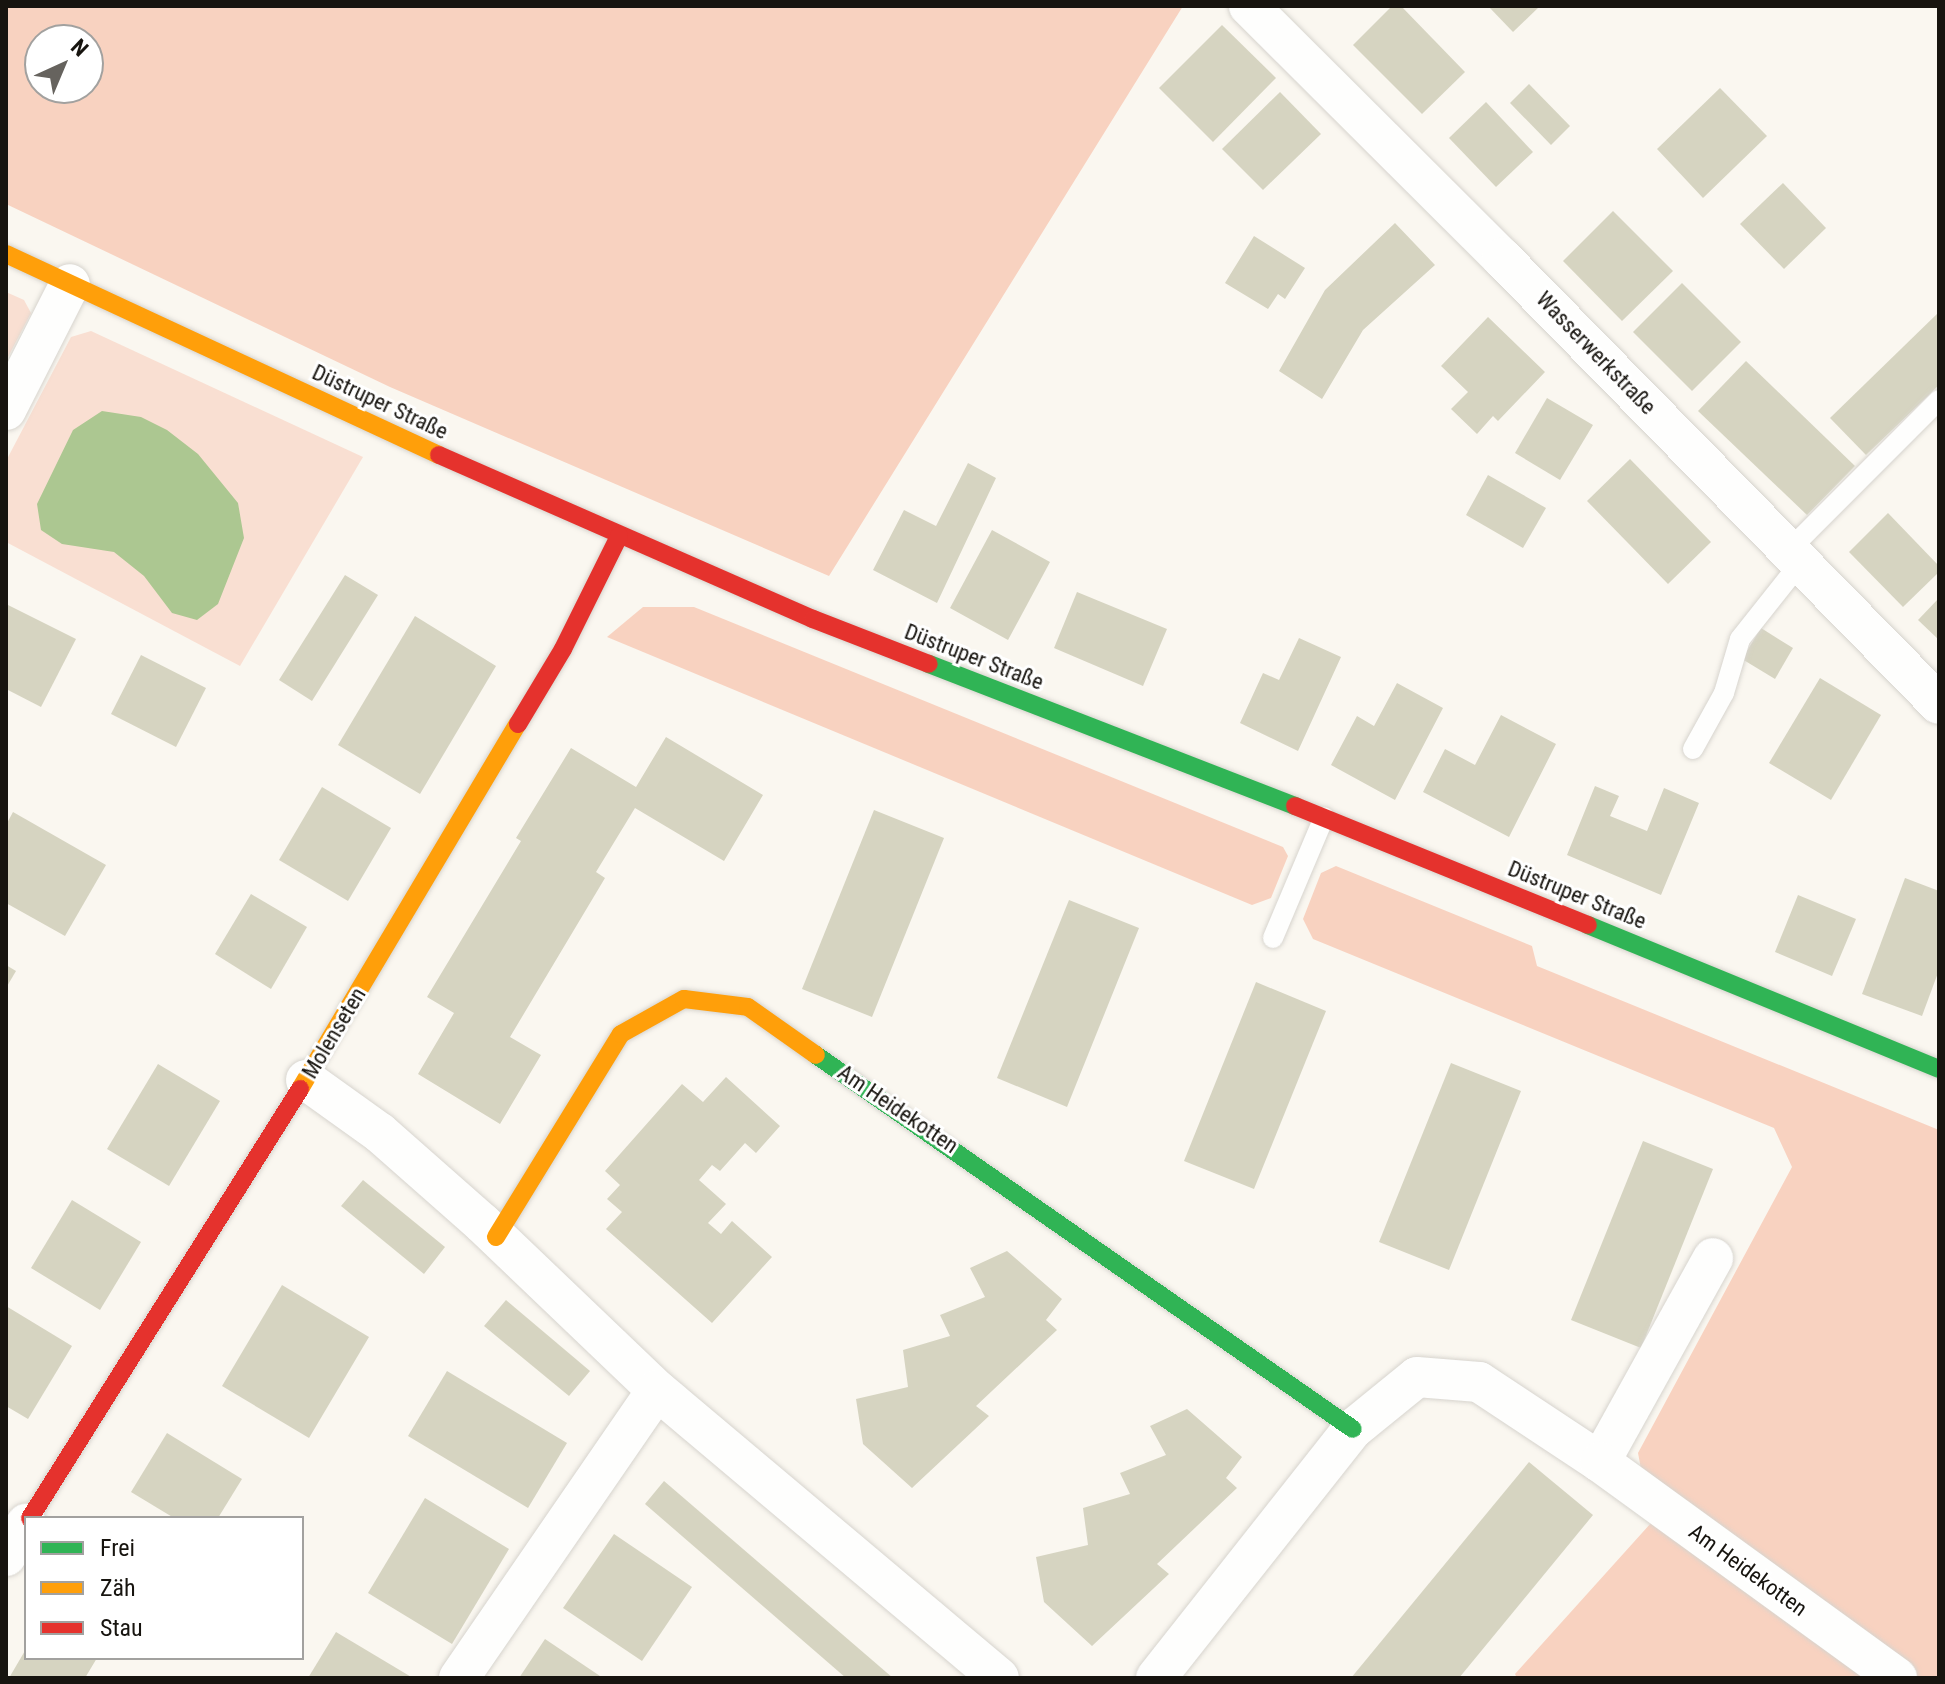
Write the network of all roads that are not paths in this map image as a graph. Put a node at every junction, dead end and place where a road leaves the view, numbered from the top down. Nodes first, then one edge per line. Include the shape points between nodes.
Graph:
1 (1249, 6) edge
2 (6, 254) edge
3 (70, 284) junction
4 (1939, 400) edge
5 (6, 410) edge
6 (619, 536) junction
7 (1795, 556) junction
8 (1939, 704) edge
9 (1693, 749) dead end
10 (1324, 817) junction
11 (1273, 938) dead end
12 (1939, 1069) edge
13 (306, 1080) junction
14 (496, 1237) junction
15 (1713, 1258) dead end
16 (657, 1390) junction
17 (1353, 1429) junction
18 (1600, 1462) junction
19 (31, 1516) edge
20 (24, 1527) edge
21 (6, 1556) edge
22 (954, 1663) edge
23 (459, 1678) edge
24 (999, 1678) edge
25 (1156, 1678) edge
26 (1897, 1678) edge

1 - 7 street, Wasserwerkstraße
2 - 3 street, Düstruper Straße
3 - 5 street
3 - 6 street, Düstruper Straße
4 - 7 lane
6 - 10 street, Düstruper Straße via 864,640
6 - 13 street, Molenseten via 563,649
7 - 8 street, Wasserwerkstraße
7 - 9 lane via 1740,639 1724,693
10 - 11 lane
10 - 12 street, Düstruper Straße
13 - 14 street via 380,1133
13 - 19 street, Molenseten
14 - 16 street
14 - 17 street, Am Heidekotten via 621,1034 684,999 748,1007
15 - 18 street
16 - 22 street
16 - 23 street
17 - 18 street, Am Heidekotten via 1417,1377 1479,1382
17 - 25 street, Am Heidekotten
18 - 26 street, Am Heidekotten
20 - 21 street
22 - 24 street

